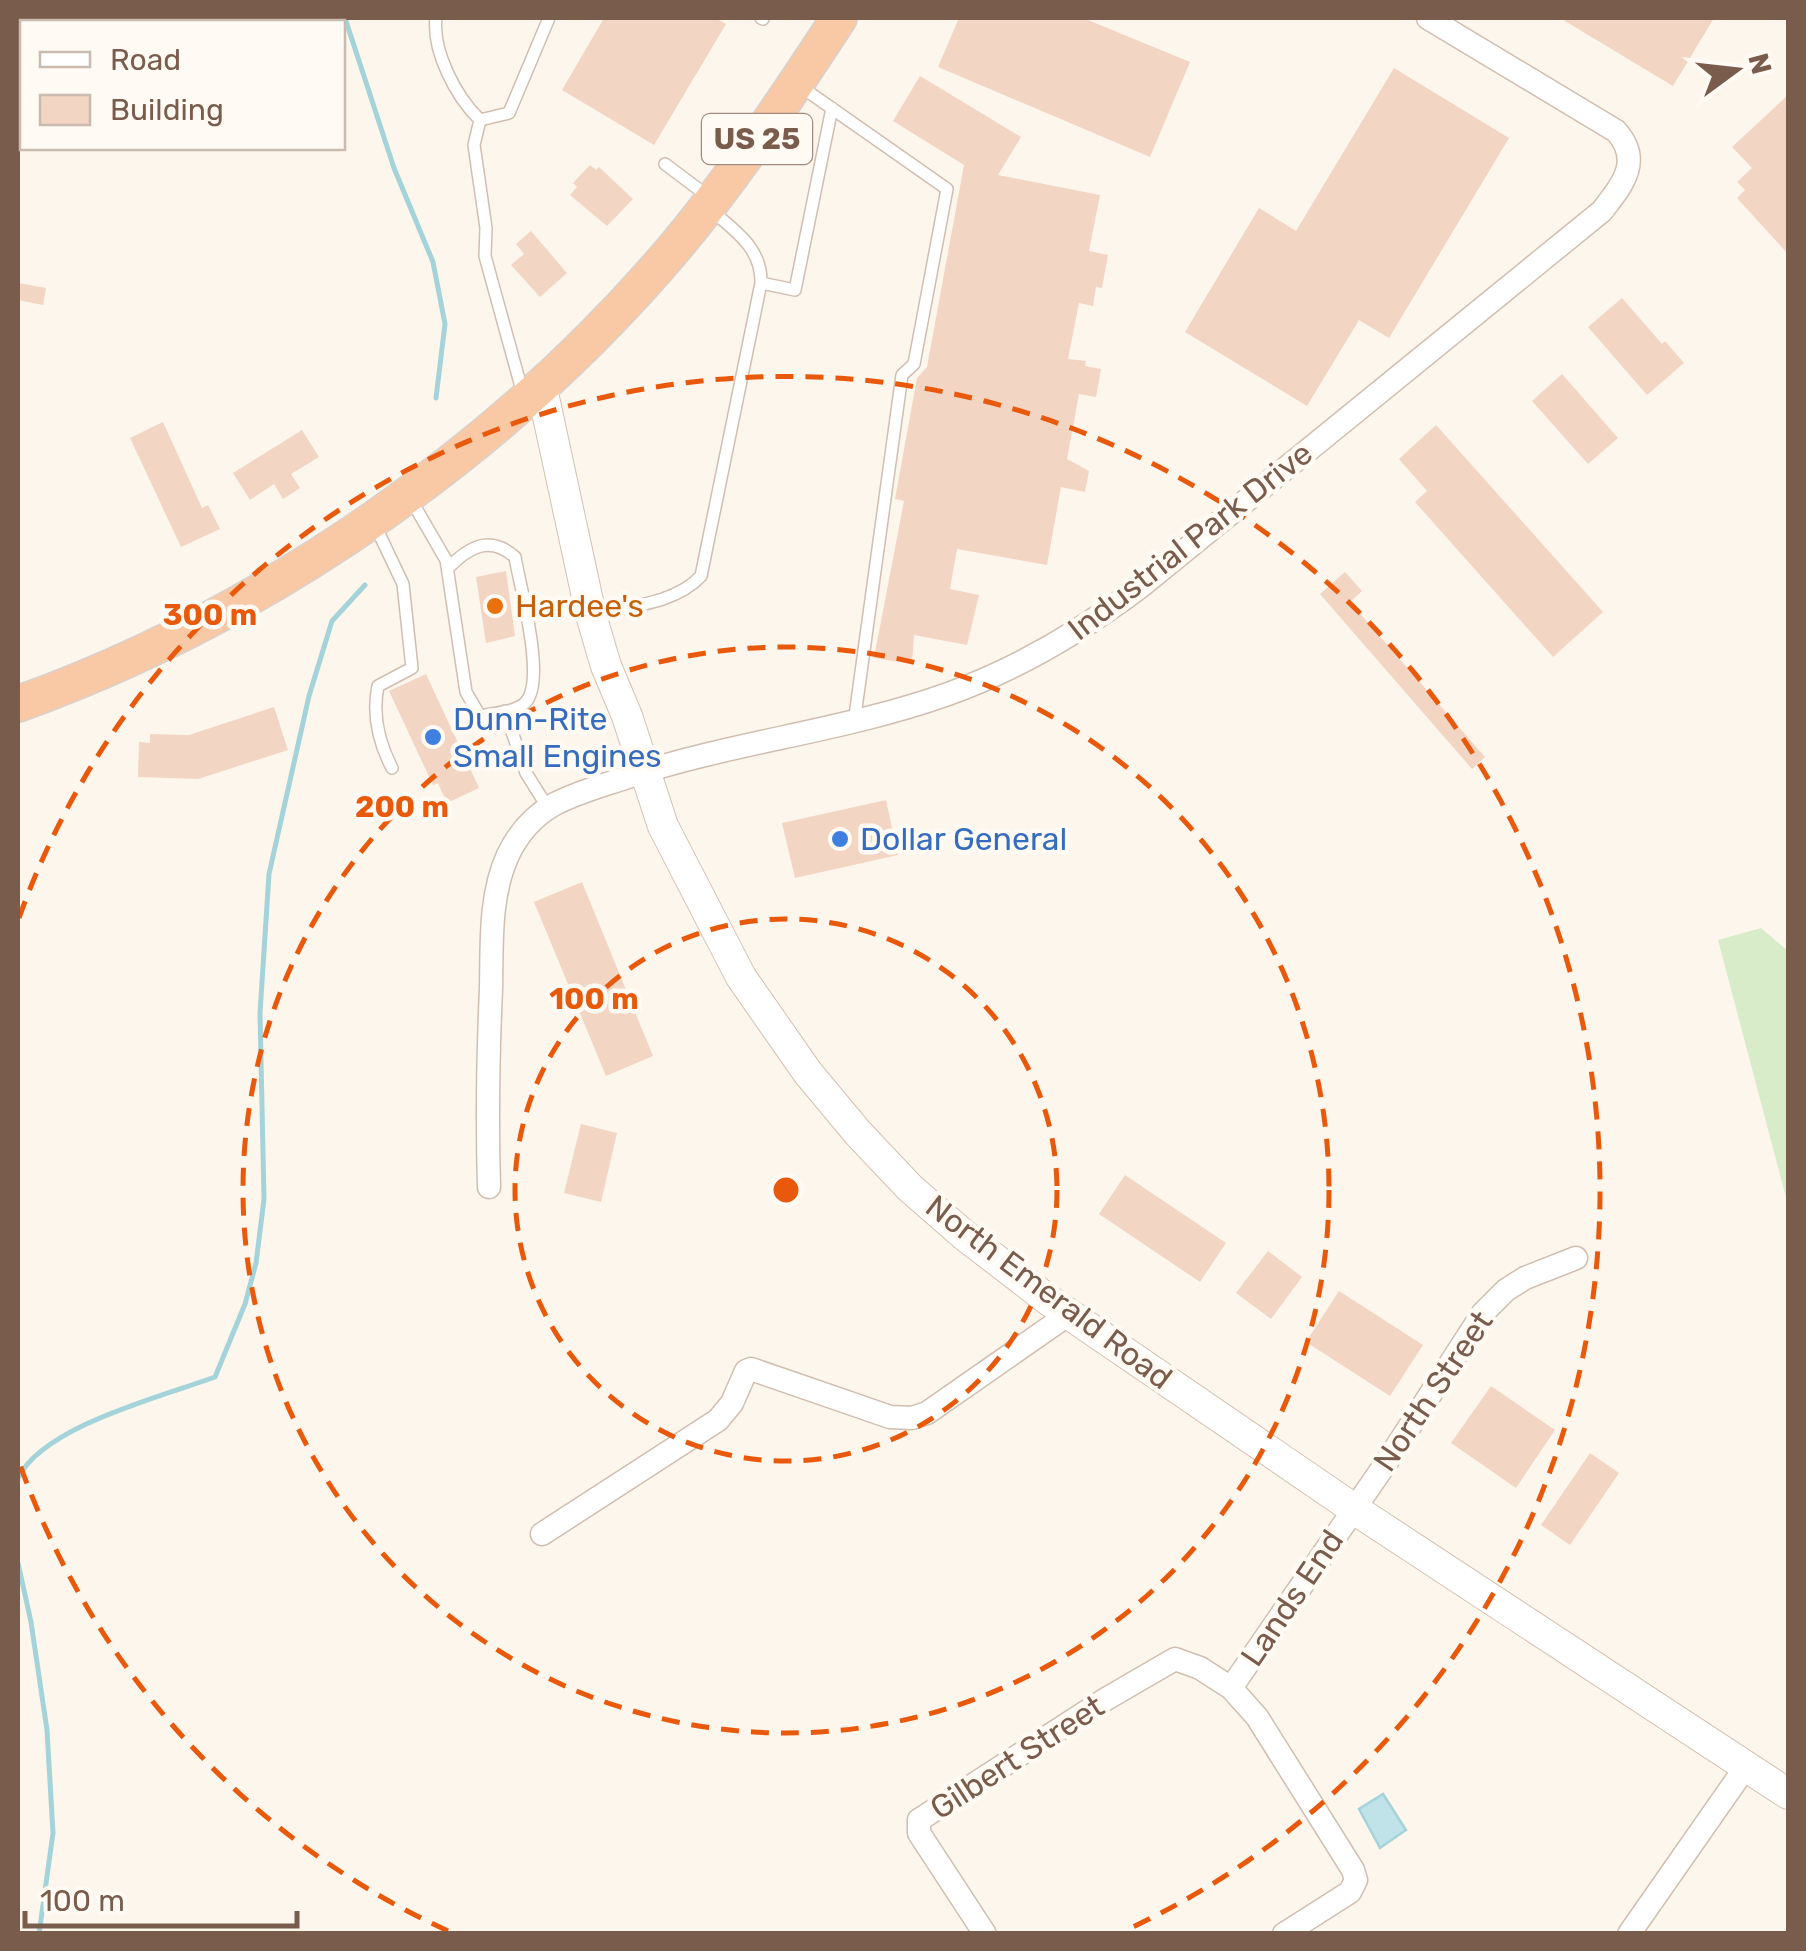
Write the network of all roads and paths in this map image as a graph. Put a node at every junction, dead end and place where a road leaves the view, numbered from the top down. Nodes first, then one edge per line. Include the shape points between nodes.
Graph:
1 (436, 18) edge
2 (549, 18) edge
3 (838, 18) edge
4 (1428, 18) edge
5 (796, 83) junction
6 (832, 108) junction
7 (480, 120) junction
8 (665, 164) dead end
9 (710, 204) junction
10 (761, 283) junction
11 (533, 392) junction
12 (408, 494) junction
13 (372, 520) junction
14 (448, 568) junction
15 (592, 615) junction
16 (18, 704) edge
17 (505, 711) junction
18 (854, 723) junction
19 (392, 768) dead end
20 (646, 771) junction
21 (548, 808) junction
22 (489, 1187) dead end
23 (1576, 1258) dead end
24 (1070, 1314) junction
25 (1354, 1508) junction
26 (542, 1534) dead end
27 (1232, 1688) junction
28 (1747, 1764) junction
29 (1788, 1794) edge
30 (984, 1934) edge
31 (1284, 1934) edge
32 (1629, 1934) edge

1 - 7 lane via 434,35 463,104
2 - 7 lane via 509,113
3 - 5 highway, US 25
4 - 18 street, Industrial Park Drive via 1616,132 1629,169 1609,202 1098,618 991,677
5 - 6 lane
5 - 9 highway, US 25
6 - 10 lane via 795,290
6 - 18 lane via 947,189 914,364 902,375
7 - 11 lane via 474,145 485,256
8 - 9 lane
9 - 10 lane via 754,250
9 - 11 highway, US 25
10 - 15 lane via 701,576 674,596
11 - 12 highway, US 25
11 - 15 main road, North Emerald Road
12 - 13 highway, US 25
12 - 14 lane
13 - 16 highway, US 25 via 211,618
13 - 19 lane via 403,584 412,668 378,686 374,704
14 - 17 lane via 466,692 480,716
14 - 17 lane via 482,544 515,558 535,670 526,702
15 - 20 main road, North Emerald Road
17 - 21 lane via 526,773
18 - 20 street, Industrial Park Drive
20 - 21 street, Industrial Park Drive
20 - 24 main road, North Emerald Road via 662,826 708,918 808,1073 910,1188
21 - 22 street via 518,837 496,898 486,1104
23 - 25 street, North Street via 1525,1278 1490,1304
24 - 25 main road, North Emerald Road
24 - 26 street via 912,1418 890,1417 746,1371 718,1420
25 - 27 street, Lands End
25 - 28 main road, North Emerald Road
27 - 30 street, Gilbert Street via 1184,1660 1170,1660 919,1820 919,1833
27 - 31 street via 1356,1880 1350,1892
28 - 29 main road, North Emerald Road
28 - 32 street

